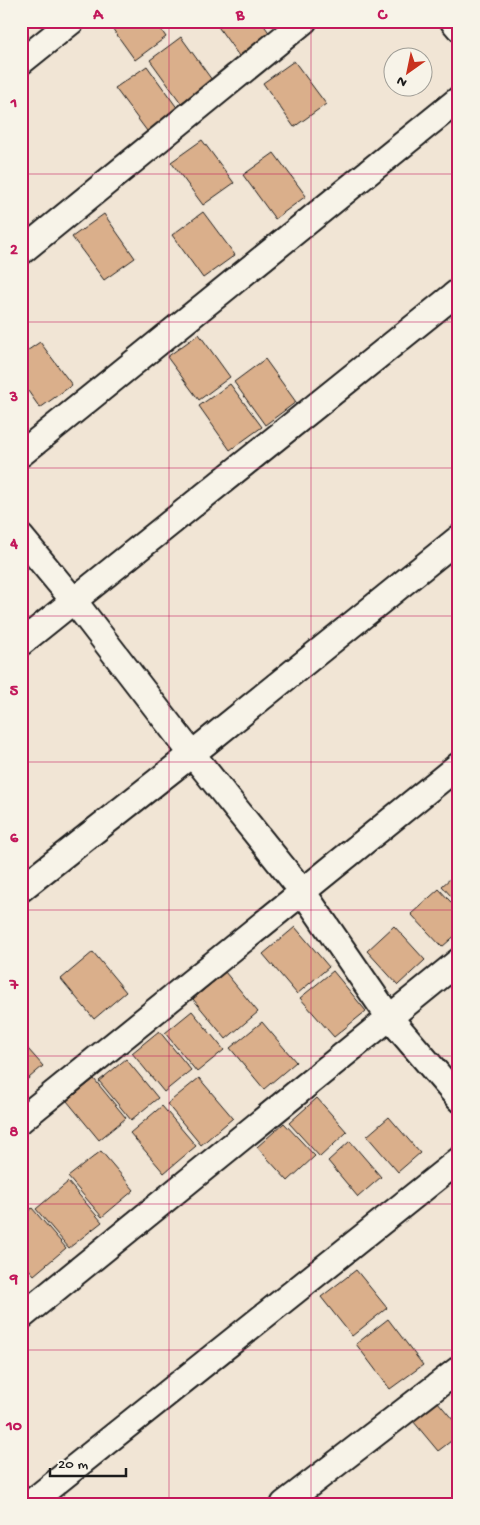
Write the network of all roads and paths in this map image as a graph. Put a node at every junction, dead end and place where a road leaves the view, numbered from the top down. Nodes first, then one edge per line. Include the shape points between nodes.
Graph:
1 (72, 21) edge
2 (304, 21) edge
3 (454, 21) edge
4 (459, 28) edge
5 (21, 62) edge
6 (459, 99) edge
7 (21, 252) edge
8 (459, 291) edge
9 (21, 454) edge
10 (21, 537) edge
11 (459, 538) edge
12 (74, 601) junction
13 (21, 643) edge
14 (192, 754) junction
15 (459, 765) edge
16 (21, 890) edge
17 (303, 892) junction
18 (459, 961) edge
19 (389, 1017) junction
20 (459, 1099) edge
21 (21, 1120) edge
22 (459, 1160) edge
23 (21, 1317) edge
24 (459, 1369) edge
25 (29, 1504) edge
26 (284, 1504) edge

1 - 5 street
2 - 7 street
3 - 4 street
6 - 9 street
8 - 12 street
10 - 12 street
11 - 14 street
12 - 13 street
12 - 14 street
14 - 16 street
14 - 17 street
15 - 17 street
17 - 19 street
17 - 21 street
18 - 19 street
19 - 20 street
19 - 23 street
22 - 25 street
24 - 26 street

